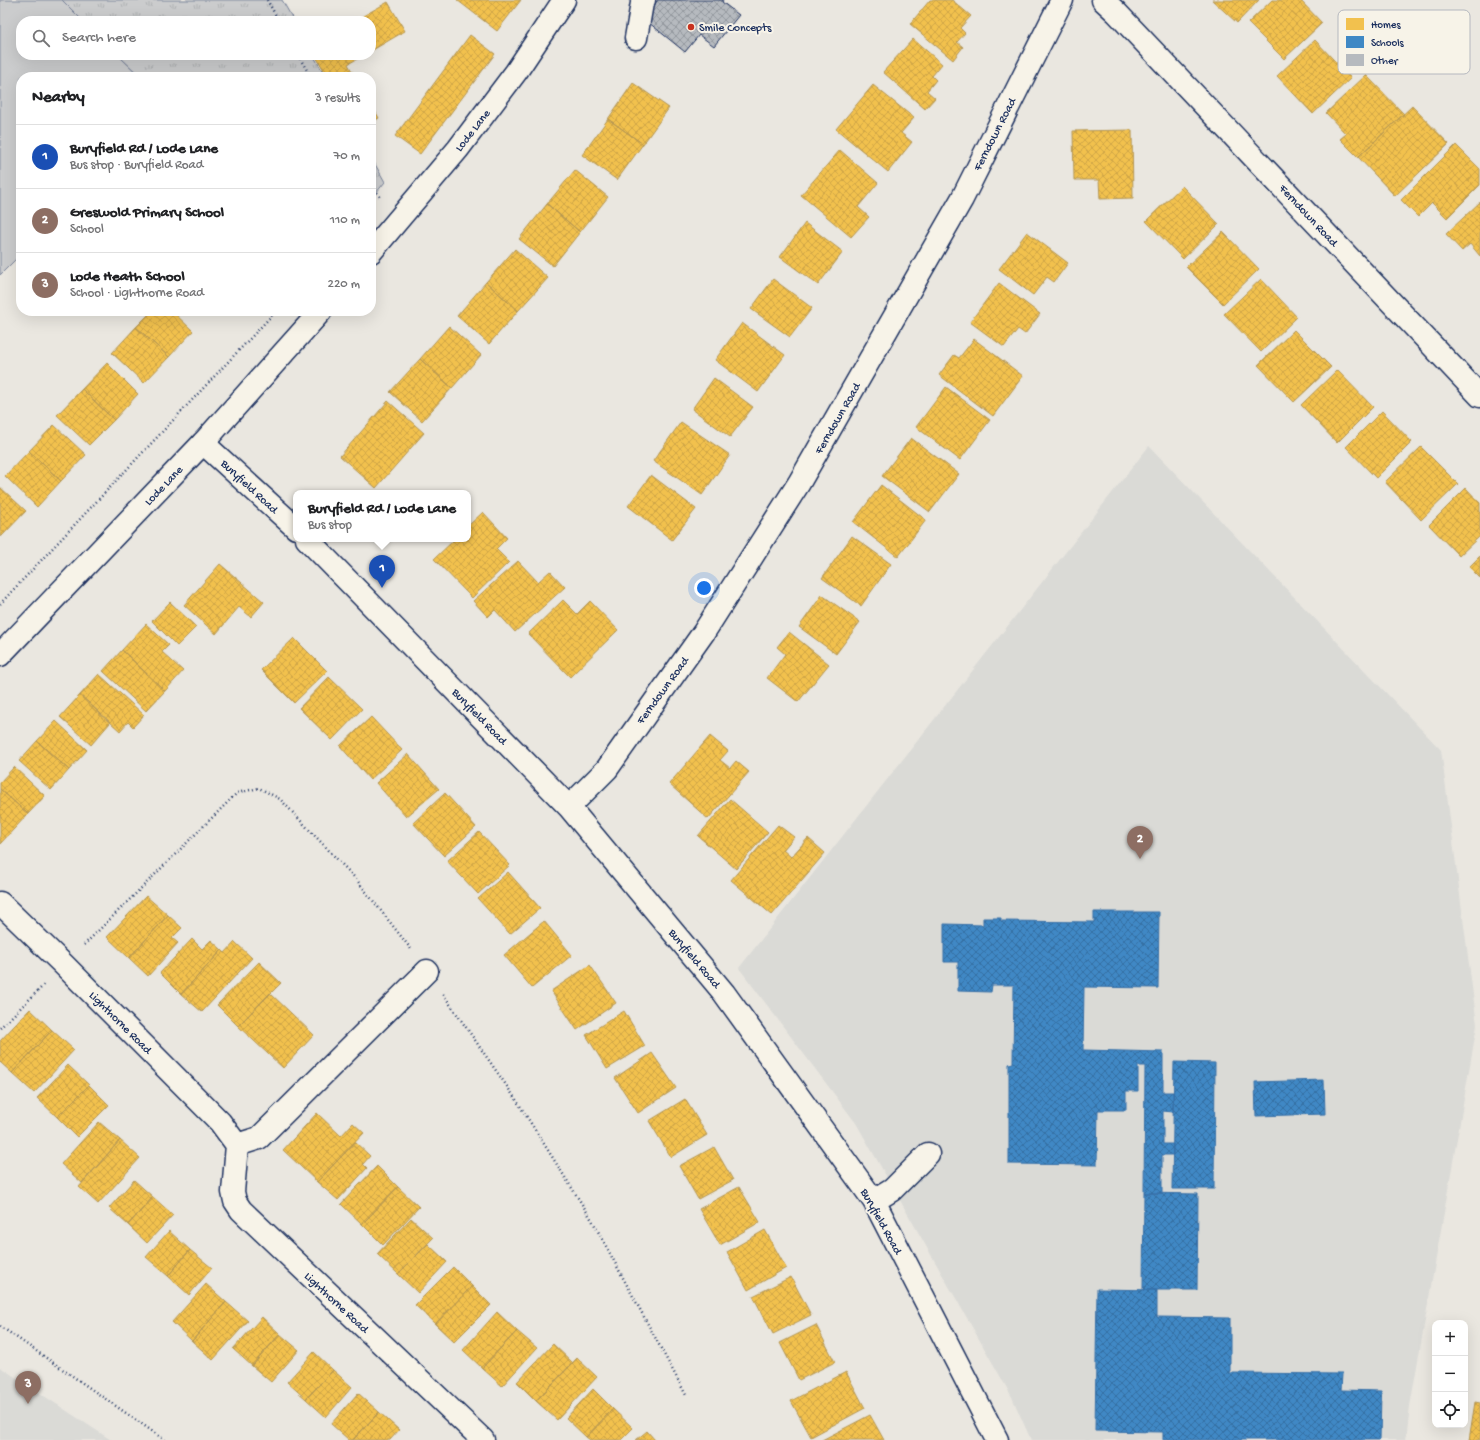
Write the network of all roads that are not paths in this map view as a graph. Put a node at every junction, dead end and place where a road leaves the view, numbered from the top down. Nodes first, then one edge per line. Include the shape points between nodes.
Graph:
1 (564, 0) edge
2 (644, 0) edge
3 (1062, 0) edge
4 (1103, 0) edge
5 (636, 38) dead end
6 (376, 246) edge
7 (317, 316) edge
8 (1480, 396) edge
9 (203, 443) junction
10 (293, 525) edge
11 (310, 542) edge
12 (0, 655) edge
13 (569, 807) junction
14 (0, 903) edge
15 (427, 971) dead end
16 (237, 1145) junction
17 (928, 1154) dead end
18 (874, 1201) junction
19 (483, 1440) edge
20 (997, 1440) edge

1 - 6 street, Lode Lane via 516,72 458,149
2 - 5 street
3 - 13 street, Ferndown Road via 962,198 799,483 704,632 607,769
4 - 8 street, Ferndown Road
7 - 9 street, Lode Lane
9 - 10 street, Buryfield Road
9 - 12 street, Lode Lane
11 - 13 street, Buryfield Road
13 - 18 street, Buryfield Road via 724,993
14 - 16 street, Lighthorne Road via 214,1116
15 - 16 street via 259,1138
16 - 19 street, Lighthorne Road via 233,1192 241,1210
17 - 18 street via 892,1190
18 - 20 street, Buryfield Road

